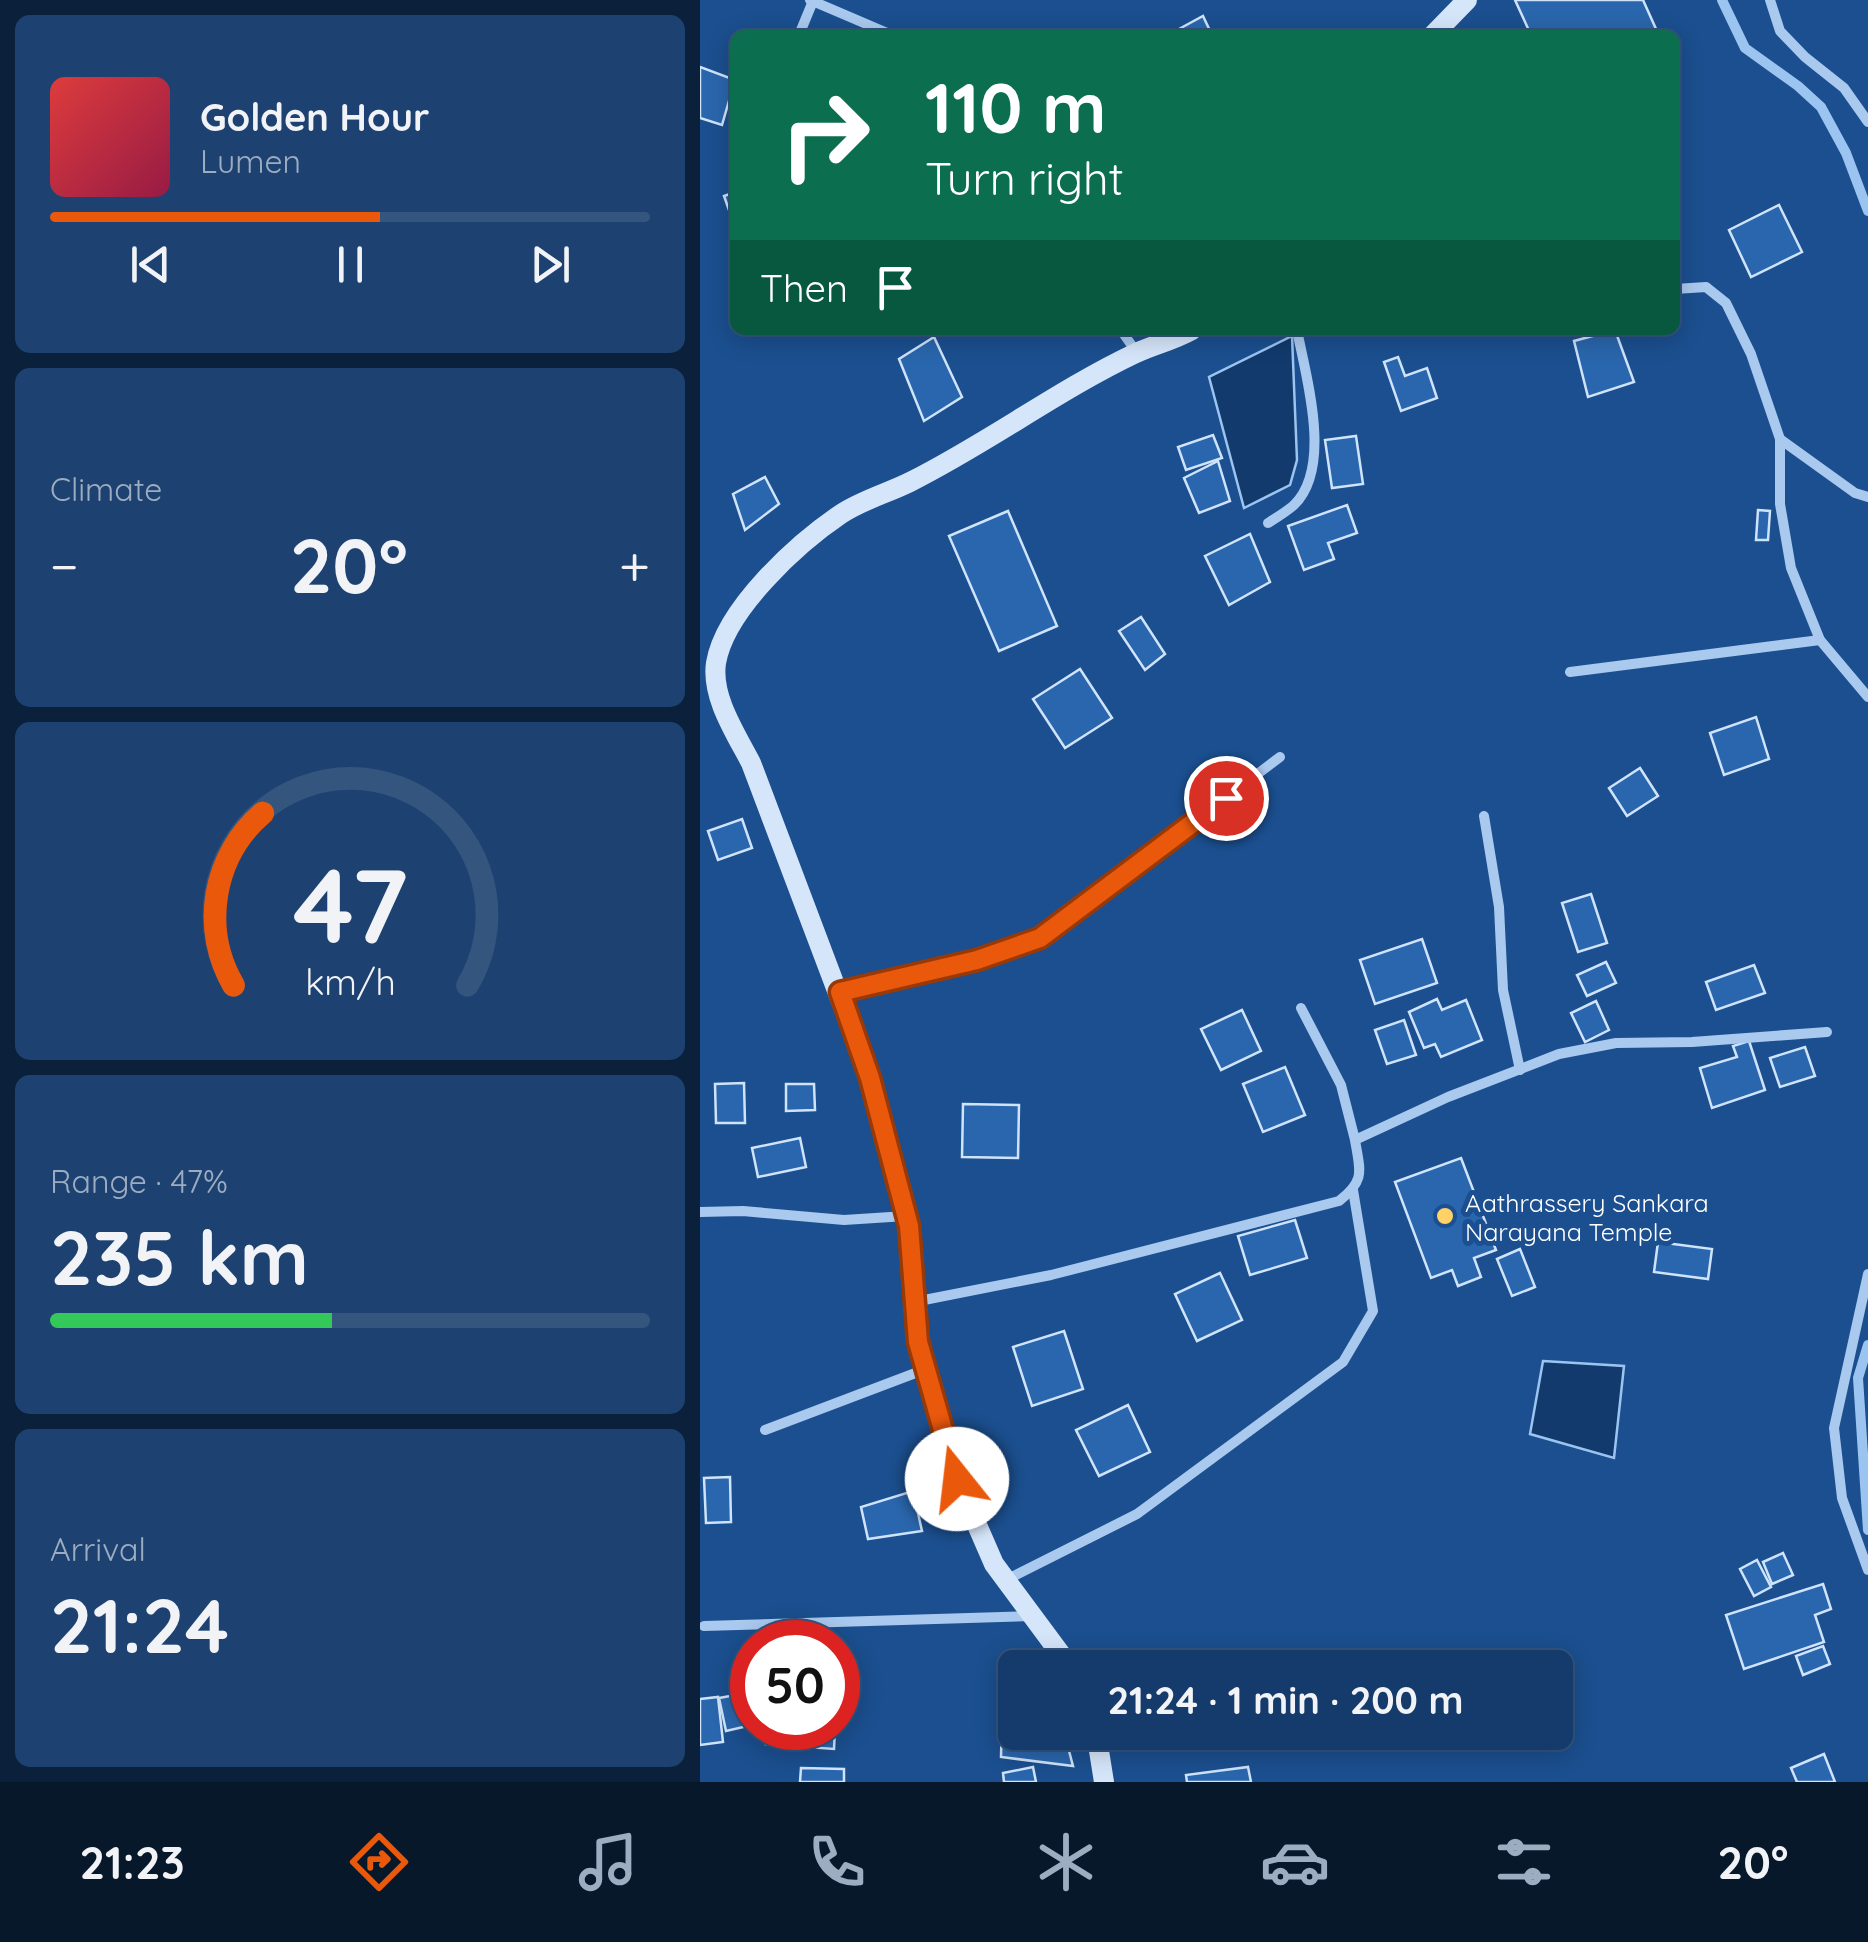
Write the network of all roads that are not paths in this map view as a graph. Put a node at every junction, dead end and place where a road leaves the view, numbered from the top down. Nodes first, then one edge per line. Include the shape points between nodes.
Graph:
1 (812, 0) edge
2 (1468, 0) edge
3 (1770, 0) edge
4 (801, 30) edge
5 (881, 30) edge
6 (1438, 30) edge
7 (1868, 122) edge
8 (1680, 288) edge
9 (1125, 335) edge
10 (1180, 335) edge
11 (1299, 335) edge
12 (1137, 352) junction
13 (1780, 440) junction
14 (1868, 497) edge
15 (1268, 524) dead end
16 (1820, 640) junction
17 (1570, 672) dead end
18 (1868, 697) edge
19 (1280, 757) dead end
20 (1484, 816) dead end
21 (840, 992) junction
22 (1301, 1008) dead end
23 (1827, 1032) dead end
24 (1520, 1070) junction
25 (1355, 1140) junction
26 (1353, 1190) junction
27 (700, 1212) edge
28 (906, 1216) junction
29 (1868, 1274) edge
30 (913, 1302) junction
31 (926, 1369) junction
32 (765, 1430) dead end
33 (1868, 1570) edge
34 (1006, 1580) junction
35 (1032, 1616) junction
36 (704, 1626) dead end
37 (1057, 1650) edge
38 (1099, 1750) edge
39 (1104, 1782) edge

1 - 4 street
1 - 5 street
2 - 6 main road
3 - 7 street via 1780,30 1844,88
8 - 13 street via 1706,287 1726,303
9 - 12 street
10 - 12 main road
11 - 15 street via 1315,448 1296,504
12 - 21 main road via 911,482 844,511 777,568 724,639 717,686
13 - 14 street
13 - 16 street via 1780,504 1791,568
16 - 17 street
16 - 18 street
19 - 21 street via 1040,938
20 - 24 street via 1499,907 1503,990
21 - 28 main road
22 - 25 street via 1341,1085
23 - 24 street via 1616,1043
24 - 25 street
25 - 26 street via 1360,1177
26 - 30 street via 1315,1208 1051,1275
26 - 34 street via 1374,1311 1342,1362 1137,1514
27 - 28 street via 844,1220
28 - 30 main road
29 - 33 street via 1834,1428 1842,1498
30 - 31 main road
31 - 32 street
31 - 34 main road via 957,1479
34 - 35 main road
35 - 36 street
35 - 37 main road
38 - 39 main road

